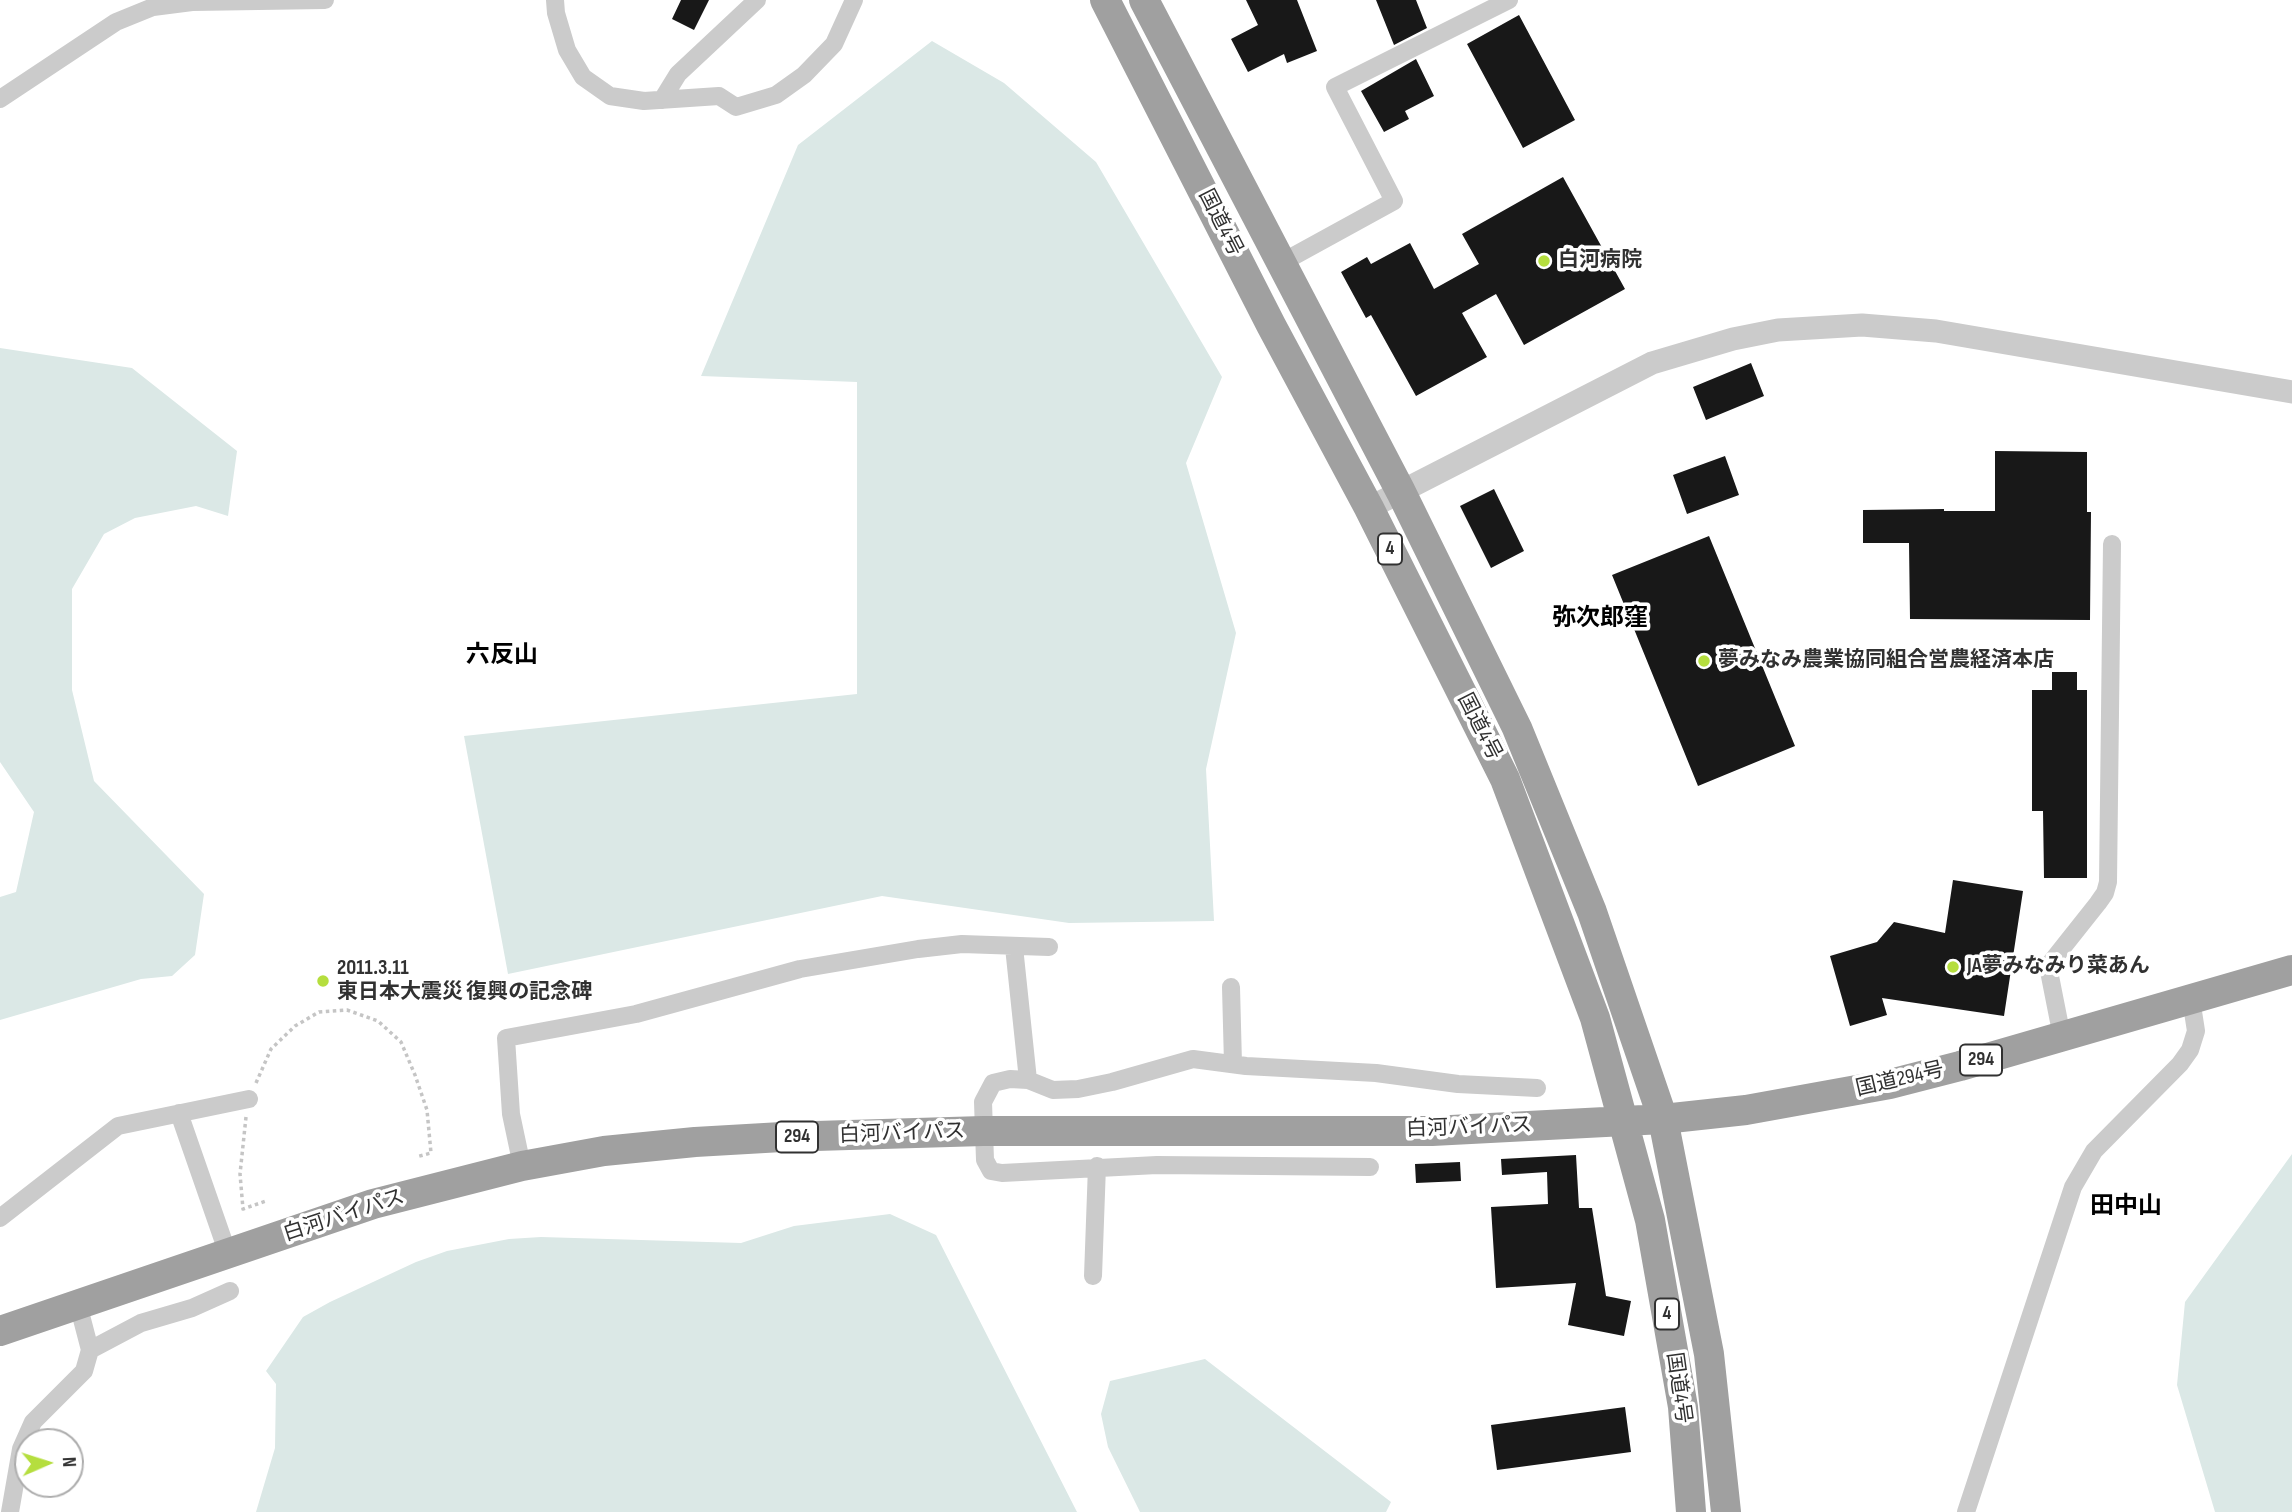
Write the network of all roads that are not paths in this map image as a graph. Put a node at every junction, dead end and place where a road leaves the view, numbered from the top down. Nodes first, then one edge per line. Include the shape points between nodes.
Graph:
1 (324, 0) edge
2 (555, 0) edge
3 (757, 0) edge
4 (854, 0) edge
5 (1105, 0) edge
6 (1144, 0) edge
7 (1509, 0) edge
8 (0, 99) edge
9 (662, 100) junction
10 (1281, 263) junction
11 (2292, 392) edge
12 (1401, 492) junction
13 (1369, 508) junction
14 (2112, 544) dead end
15 (1014, 947) junction
16 (1049, 947) dead end
17 (2292, 970) edge
18 (1231, 987) dead end
19 (2190, 999) junction
20 (2062, 1037) junction
21 (1233, 1064) junction
22 (1028, 1080) junction
23 (1536, 1088) dead end
24 (249, 1099) road end
25 (178, 1113) junction
26 (1663, 1119) junction
27 (1622, 1120) junction
28 (983, 1131) junction
29 (522, 1166) junction
30 (1097, 1166) junction
31 (1370, 1167) dead end
32 (0, 1218) edge
33 (228, 1254) junction
34 (1093, 1276) dead end
35 (230, 1291) dead end
36 (78, 1304) junction
37 (0, 1331) edge
38 (90, 1350) junction
39 (10, 1512) edge
40 (1691, 1512) edge
41 (1726, 1512) edge
42 (1966, 1512) edge

1 - 8 street via 153,7 116,22
2 - 9 street via 568,50 583,77 610,96
3 - 9 street via 678,74
4 - 9 street via 834,44 776,95 736,107 719,96
5 - 13 highway, 国道4号 / 4
6 - 10 highway, 国道4号 / 4
7 - 10 street via 1335,87 1394,201
10 - 12 highway, 国道4号 / 4
11 - 12 street via 1936,331 1862,325 1778,330 1652,363
12 - 13 street
12 - 26 highway, 国道4号 / 4 via 1517,728 1592,912
13 - 27 highway, 国道4号 / 4 via 1506,779 1595,1018
14 - 20 street via 2108,882 2098,903 2048,966
15 - 16 street
15 - 22 street
15 - 29 street via 962,944 826,965 636,1014 506,1038 510,1114
17 - 19 highway, 国道294号 / 294
18 - 21 street
19 - 20 highway, 国道294号 / 294
19 - 42 street via 2196,1031 2190,1050 2094,1151 2073,1187
20 - 26 highway, 国道294号 / 294 via 1890,1084 1746,1110
21 - 22 street via 1193,1059 1078,1089 1053,1090
21 - 23 street
22 - 28 street via 993,1083 983,1102
24 - 25 street
25 - 32 street via 118,1126
25 - 33 street
26 - 27 highway, 国道294号 / 294
26 - 41 highway, 国道4号 / 4 via 1709,1354
27 - 28 highway, 白河バイパス / 294 via 1432,1131
27 - 40 highway, 国道4号 / 4 via 1653,1233 1683,1407
28 - 29 highway, 白河バイパス / 294 via 695,1142 604,1151
28 - 30 street via 985,1160 991,1171
29 - 33 highway, 白河バイパス / 294 via 373,1204
30 - 31 street
30 - 34 street
33 - 36 highway, 白河バイパス / 294
35 - 38 street via 141,1323
36 - 37 highway, 白河バイパス / 294
36 - 38 street
38 - 39 street via 84,1371 33,1422 21,1449

